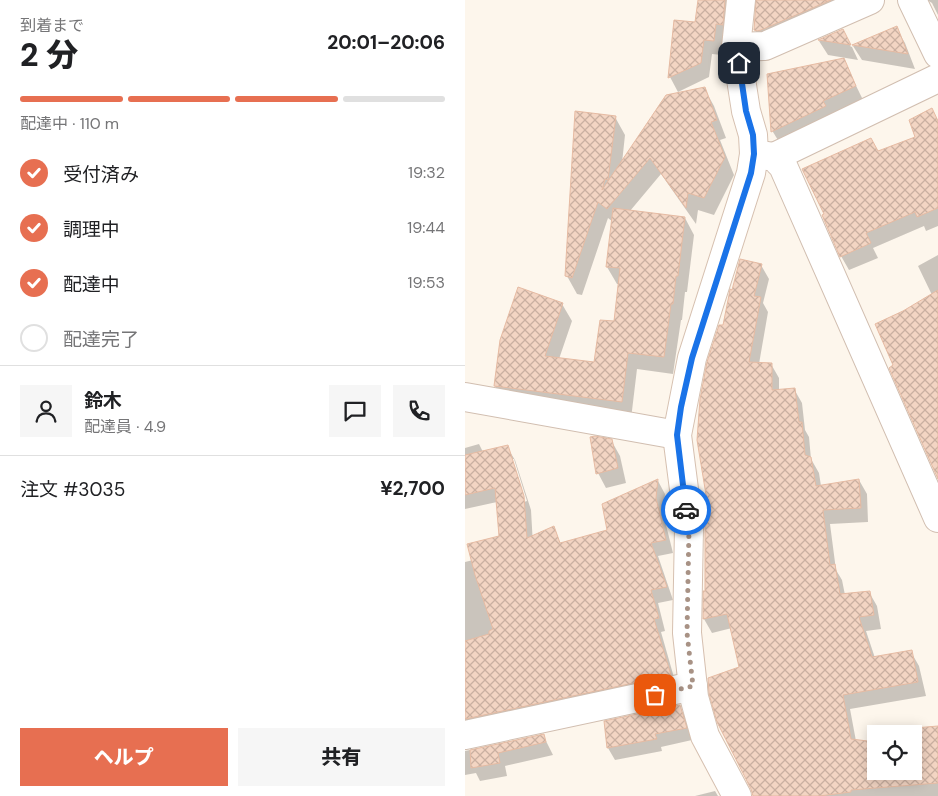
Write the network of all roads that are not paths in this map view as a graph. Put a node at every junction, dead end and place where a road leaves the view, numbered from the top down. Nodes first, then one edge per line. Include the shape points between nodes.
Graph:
1 (741, 0) edge
2 (870, 0) edge
3 (912, 0) edge
4 (736, 47) junction
5 (938, 54) edge
6 (938, 78) edge
7 (764, 156) junction
8 (465, 397) edge
9 (677, 435) junction
10 (938, 518) edge
11 (693, 686) junction
12 (465, 735) edge
13 (737, 796) edge

1 - 4 street
2 - 4 street via 765,46
3 - 5 street
4 - 7 street via 746,111
6 - 7 street
7 - 9 street via 751,173 692,358
7 - 10 street via 783,166
8 - 9 street
9 - 11 street via 689,528 687,633
11 - 12 street
11 - 13 street via 705,736

